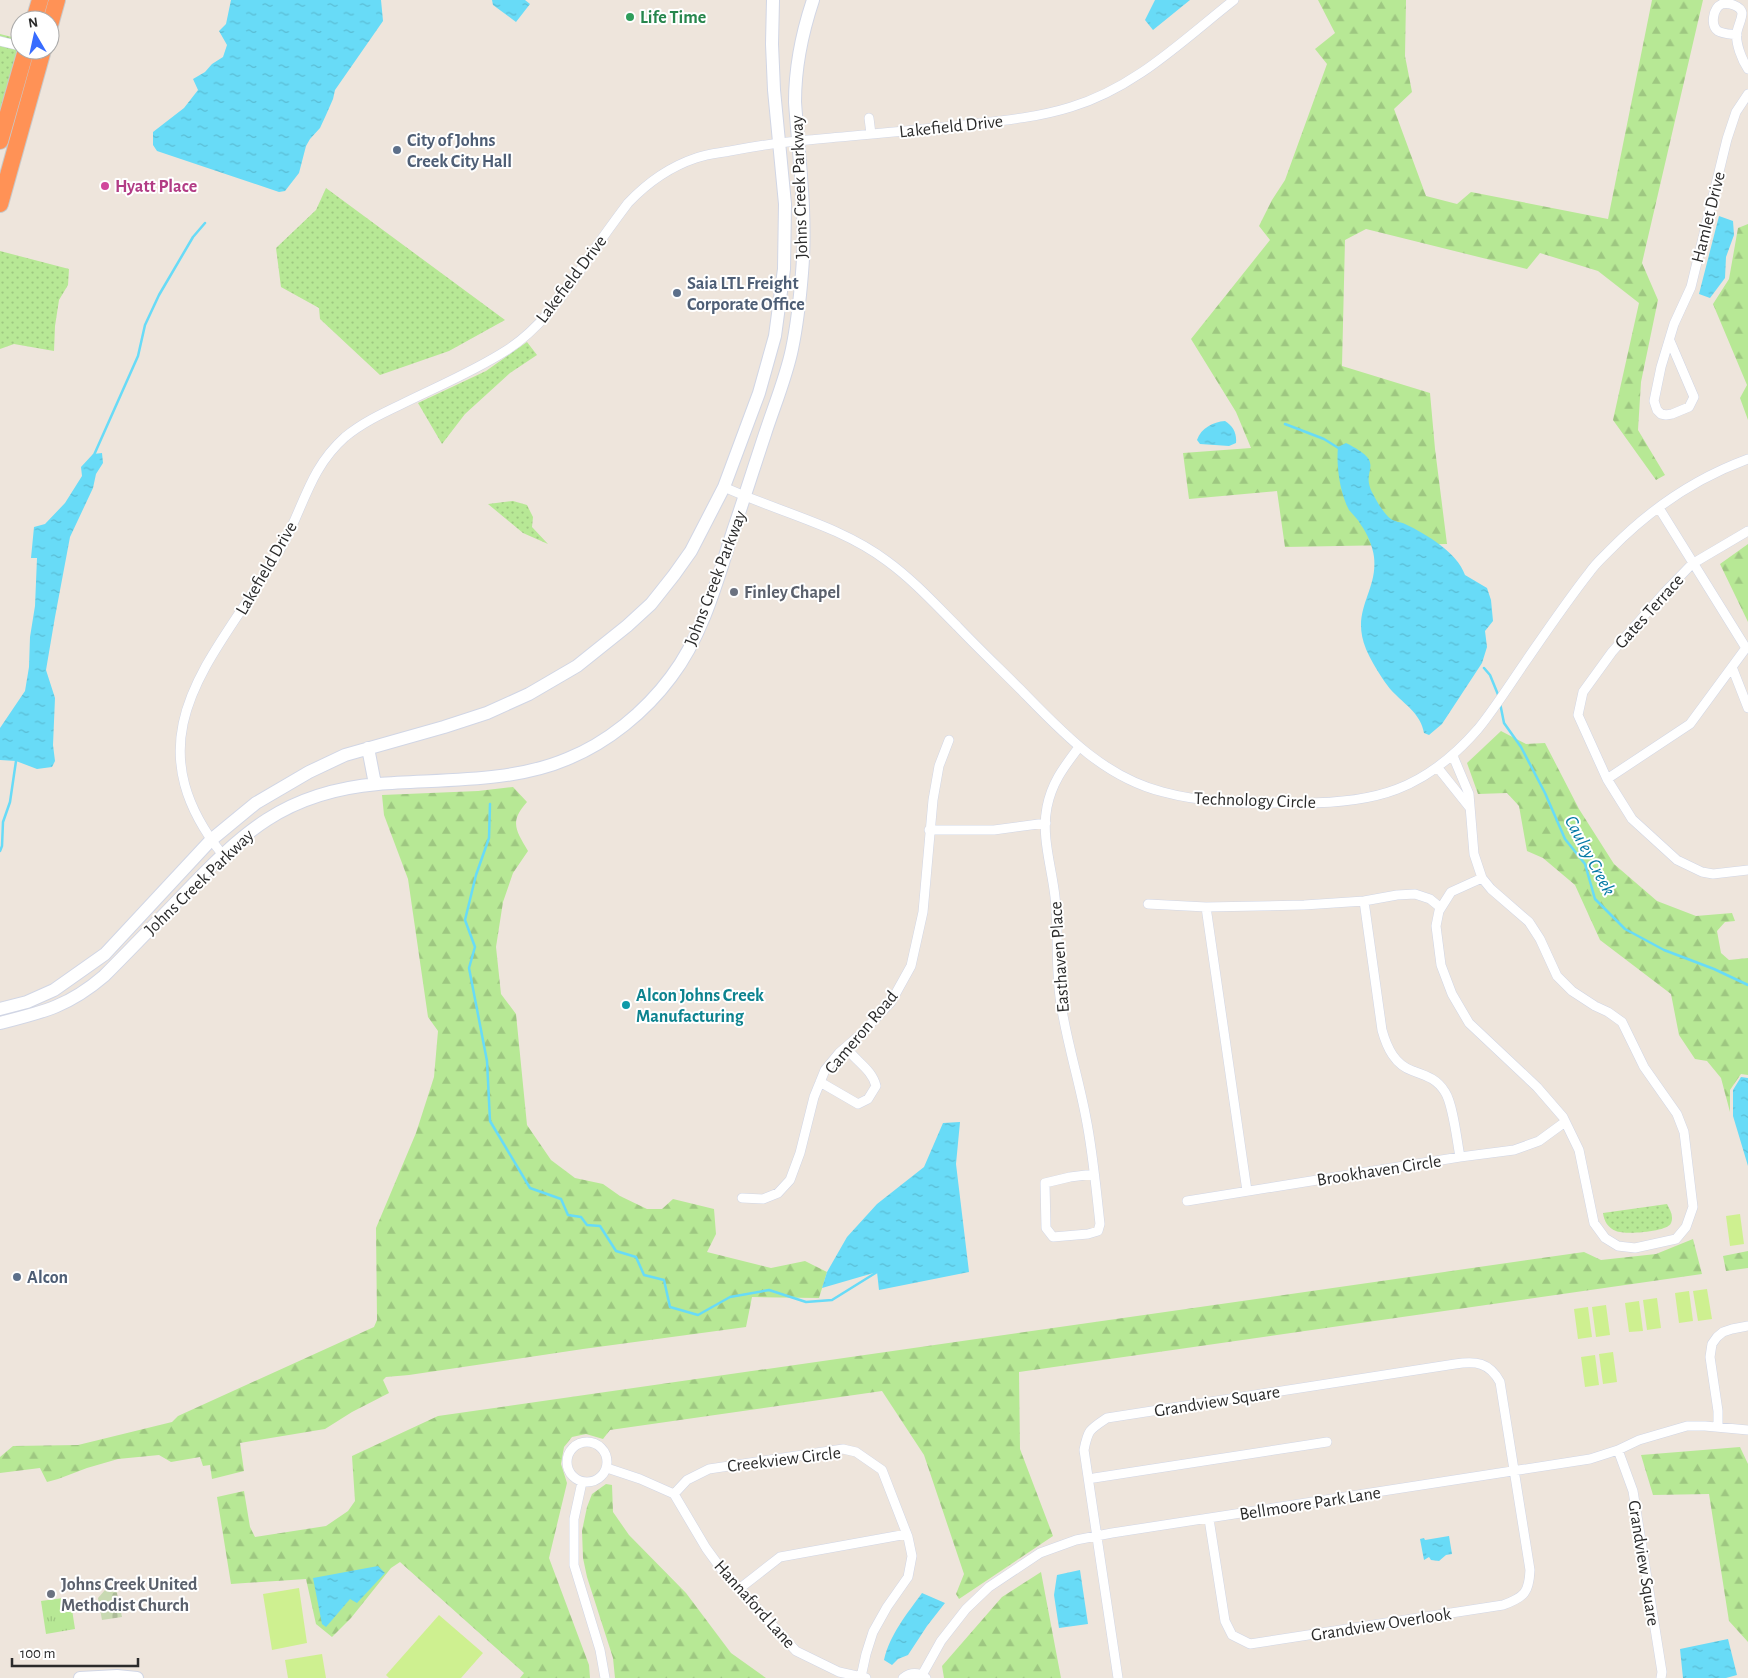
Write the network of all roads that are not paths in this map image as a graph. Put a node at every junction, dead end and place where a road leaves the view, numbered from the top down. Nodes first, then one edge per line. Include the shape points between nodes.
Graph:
1 (773, 0) edge
2 (814, 0) edge
3 (1234, 0) edge
4 (1737, 35) dead end
5 (33, 60) edge
6 (35, 60) edge
7 (1748, 69) edge
8 (1748, 94) edge
9 (869, 118) dead end
10 (871, 134) junction
11 (0, 141) edge
12 (798, 141) junction
13 (780, 143) junction
14 (0, 204) edge
15 (1670, 341) junction
16 (1748, 459) edge
17 (724, 486) junction
18 (745, 496) junction
19 (1658, 508) junction
20 (1748, 531) edge
21 (1692, 564) junction
22 (1732, 667) junction
23 (1748, 708) edge
24 (949, 740) dead end
25 (1079, 747) junction
26 (368, 748) junction
27 (1453, 756) junction
28 (1438, 768) junction
29 (1607, 779) junction
30 (375, 784) junction
31 (1466, 785) junction
32 (1456, 791) junction
33 (1470, 808) junction
34 (1046, 823) junction
35 (929, 830) junction
36 (211, 840) junction
37 (222, 854) junction
38 (1748, 870) edge
39 (1482, 878) junction
40 (1364, 901) junction
41 (1148, 904) dead end
42 (1206, 906) junction
43 (1441, 908) junction
44 (0, 1009) edge
45 (0, 1023) edge
46 (846, 1047) junction
47 (820, 1082) junction
48 (1565, 1122) junction
49 (1460, 1157) junction
50 (1094, 1174) junction
51 (1247, 1191) junction
52 (742, 1198) dead end
53 (1187, 1201) dead end
54 (1748, 1326) edge
55 (1718, 1428) junction
56 (1748, 1430) edge
57 (1327, 1442) dead end
58 (1618, 1450) junction
59 (607, 1468) junction
60 (1514, 1471) junction
61 (1094, 1478) dead end
62 (582, 1482) junction
63 (674, 1494) junction
64 (1210, 1519) junction
65 (907, 1534) junction
66 (1097, 1536) junction
67 (739, 1589) junction
68 (924, 1676) edge
69 (80, 1678) edge
70 (137, 1678) edge
71 (605, 1678) edge
72 (863, 1678) edge
73 (903, 1678) edge
74 (1118, 1678) edge
75 (1661, 1678) edge

1 - 13 street, Johns Creek Parkway via 774,90
2 - 12 street, Johns Creek Parkway via 802,39 795,88
3 - 10 street, Lakefield Drive via 1141,73 1073,107 1026,118
4 - 7 street
5 - 11 highway
6 - 14 highway
8 - 15 street, Hamlet Drive via 1736,112 1727,139 1691,288 1674,324
9 - 10 street
10 - 12 street, Lakefield Drive
12 - 13 street, Lakefield Drive
12 - 18 street, Johns Creek Parkway via 803,208 802,273 792,349
13 - 17 street, Johns Creek Parkway via 785,204 784,269 775,336 759,393
13 - 36 street, Lakefield Drive via 698,157 656,178 628,203 558,302 527,335 489,361 367,421 327,456 309,485 282,546 199,678 185,712 180,746 184,783 196,816
15 - 15 street, Hamlet Drive via 1654,401 1660,414 1666,415 1690,407 1694,397
16 - 19 street, Technology Circle via 1698,481
17 - 18 street, Technology Circle
17 - 26 street, Johns Creek Parkway via 691,551 651,604 577,666 529,694 487,713
18 - 25 street, Technology Circle via 844,536 888,562 917,585
18 - 30 street, Johns Creek Parkway via 696,639 661,690 619,730 569,758 539,769 498,776
19 - 21 street
19 - 27 street, Technology Circle via 1590,570 1479,728
20 - 21 street, Gates Terrace
21 - 22 street via 1746,648
21 - 29 street, Gates Terrace via 1612,652 1583,692 1578,715
22 - 23 street
22 - 29 street via 1690,724
24 - 35 street, Cameron Road via 939,766
25 - 28 street, Technology Circle via 1121,776 1159,792 1225,802 1346,802 1389,793
25 - 34 street, Easthaven Place via 1057,776
26 - 30 street
26 - 36 street, Johns Creek Parkway via 345,755 277,790
27 - 28 street, Technology Circle
27 - 31 street
28 - 32 street
29 - 38 street via 1632,819 1677,860 1713,874
30 - 37 street, Johns Creek Parkway via 328,792 288,807 248,831
31 - 32 street
31 - 33 street
32 - 33 street
33 - 39 street via 1474,854
34 - 35 street via 994,830
34 - 50 street, Easthaven Place via 1058,928 1060,1002 1087,1119
35 - 46 street, Cameron Road via 923,912 910,966 891,1002
36 - 37 street, Lakefield Drive
36 - 44 street, Johns Creek Parkway via 105,954 54,990
37 - 45 street, Johns Creek Parkway via 89,989 52,1009
39 - 43 street via 1452,892
39 - 48 street via 1529,922 1557,976 1572,991 1622,1022 1644,1067 1677,1114 1684,1132 1693,1207 1686,1227 1676,1239 1635,1248 1618,1246 1605,1238 1594,1223 1579,1150
40 - 42 street
40 - 43 street via 1415,894 1430,899
40 - 49 street via 1386,1047 1400,1065 1426,1075 1446,1093
41 - 42 street
42 - 51 street
43 - 48 street via 1436,926 1442,965 1452,994 1469,1023 1537,1087
46 - 47 street, Cameron Road via 825,1070
46 - 47 street via 874,1077 876,1086 868,1100 858,1104
47 - 52 street, Cameron Road via 790,1180 778,1193 763,1199
48 - 49 street, Brookhaven Circle via 1539,1141 1524,1147
49 - 51 street, Brookhaven Circle
50 - 50 street, Easthaven Place via 1098,1231 1053,1237 1046,1228 1045,1183
51 - 53 street, Brookhaven Circle
54 - 55 street via 1723,1332 1712,1344 1710,1357
55 - 56 street, Bellmoore Park Lane
55 - 58 street, Bellmoore Park Lane via 1687,1426 1639,1440
57 - 61 street
58 - 60 street, Bellmoore Park Lane via 1590,1459
58 - 75 street, Grandview Square via 1633,1491
59 - 62 street via 598,1479
59 - 62 street via 606,1456 600,1447 589,1442 578,1444 566,1463 572,1476
59 - 63 street
60 - 64 street, Bellmoore Park Lane
60 - 64 street, Grandview Overlook via 1530,1570 1529,1586 1513,1602 1503,1605 1250,1644 1232,1635 1225,1621
60 - 66 street, Grandview Square via 1500,1382 1485,1366 1471,1362 1106,1418 1087,1435 1084,1450
62 - 71 street via 574,1519 574,1564 600,1650
63 - 65 street, Creekview Circle via 687,1480 709,1470 843,1449 856,1452 882,1470
63 - 67 street, Hannaford Lane via 706,1548
64 - 66 street, Bellmoore Park Lane
65 - 67 street via 780,1557
65 - 72 street, Creekview Circle via 912,1556 908,1577 873,1632
66 - 68 street, Bellmoore Park Lane via 1076,1540 1040,1554 988,1588 966,1609 941,1641
66 - 74 street, Grandview Square
67 - 72 street, Hannaford Lane via 796,1651 839,1672
68 - 73 street, Bellmoore Park Lane via 910,1674
69 - 70 street

